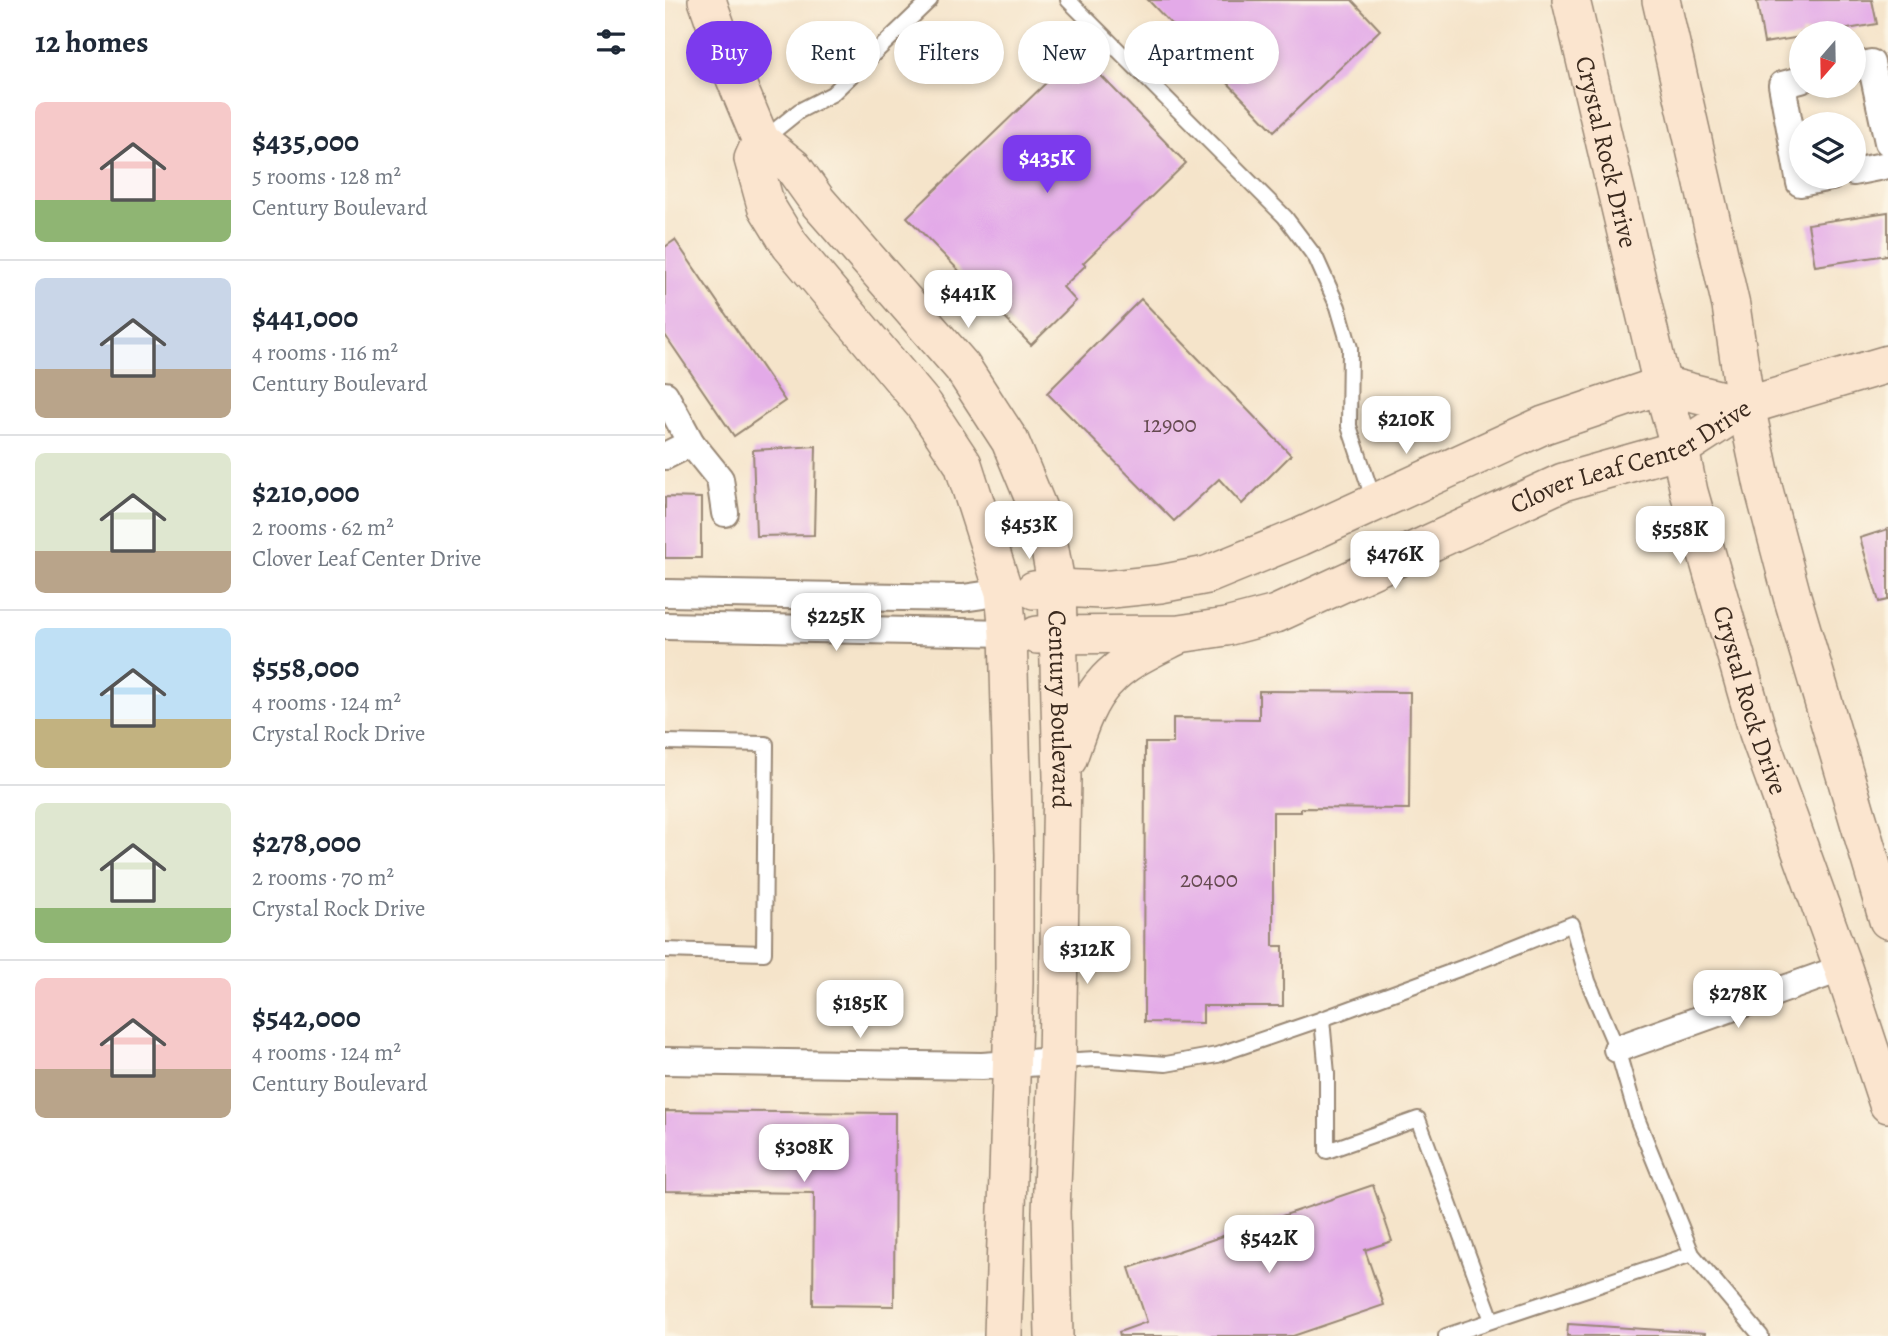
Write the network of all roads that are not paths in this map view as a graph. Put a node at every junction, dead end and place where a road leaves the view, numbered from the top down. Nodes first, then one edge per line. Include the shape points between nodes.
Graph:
1 (707, 0) edge
2 (930, 0) edge
3 (1069, 0) edge
4 (1571, 0) edge
5 (1661, 0) edge
6 (1866, 64) edge
7 (1789, 83) edge
8 (1789, 123) edge
9 (761, 141) junction
10 (1888, 142) edge
11 (1888, 165) edge
12 (1866, 169) edge
13 (1888, 364) edge
14 (1662, 385) junction
15 (665, 395) edge
16 (1746, 406) junction
17 (691, 443) junction
18 (1680, 449) junction
19 (665, 456) edge
20 (1374, 502) junction
21 (725, 513) dead end
22 (1057, 588) junction
23 (1005, 592) junction
24 (665, 593) edge
25 (665, 626) edge
26 (1008, 633) junction
27 (1179, 634) junction
28 (1060, 636) junction
29 (665, 741) edge
30 (1062, 776) junction
31 (1888, 920) edge
32 (665, 950) edge
33 (1843, 968) junction
34 (1322, 1019) junction
35 (1617, 1049) junction
36 (665, 1061) edge
37 (1057, 1061) junction
38 (1010, 1066) junction
39 (1888, 1104) edge
40 (1692, 1254) junction
41 (1492, 1320) junction
42 (1003, 1336) edge
43 (1054, 1336) edge
44 (1446, 1336) edge
45 (1761, 1336) edge

1 - 9 street, Century Boulevard
2 - 9 lane via 832,94 799,111
3 - 20 lane via 1285,217 1316,258 1350,348 1349,426
4 - 14 street, Crystal Rock Drive
5 - 16 street via 1731,306
6 - 10 street via 1871,63
7 - 8 street via 1782,85
9 - 22 street, Century Boulevard via 793,167 962,367 1010,441 1046,528
9 - 23 street, Century Boulevard via 753,159 767,206 790,245 925,405 963,464
11 - 12 street
13 - 16 street
14 - 16 street, Clover Leaf Center Drive
14 - 18 street, Crystal Rock Drive
14 - 20 street, Clover Leaf Center Drive via 1544,425
15 - 17 street
16 - 18 street, Clover Leaf Center Drive
16 - 31 street via 1793,596
17 - 19 street
17 - 21 street via 720,478
18 - 27 street, Clover Leaf Center Drive via 1563,482 1276,614
18 - 33 street, Crystal Rock Drive via 1758,733
20 - 22 street, Clover Leaf Center Drive via 1207,575 1102,590
22 - 23 street, Clover Leaf Center Drive
22 - 28 street, Century Boulevard
23 - 24 street via 963,597
23 - 26 street, Century Boulevard
25 - 26 street
26 - 28 street, Clover Leaf Center Drive
26 - 38 street, Century Boulevard via 1014,853
27 - 28 street, Clover Leaf Center Drive
27 - 30 street via 1133,659 1105,681 1083,717
28 - 30 street, Century Boulevard
29 - 32 lane via 767,744 764,953
30 - 37 street, Century Boulevard
33 - 35 street
33 - 39 street, Crystal Rock Drive
34 - 35 lane via 1573,924 1588,981
34 - 37 lane via 1217,1055 1166,1064
34 - 41 lane via 1327,1151 1418,1119
35 - 40 lane via 1638,1121
36 - 38 street
37 - 38 street
37 - 43 street, Century Boulevard via 1051,1212
38 - 42 street, Century Boulevard
40 - 41 lane
40 - 45 lane
41 - 44 lane

